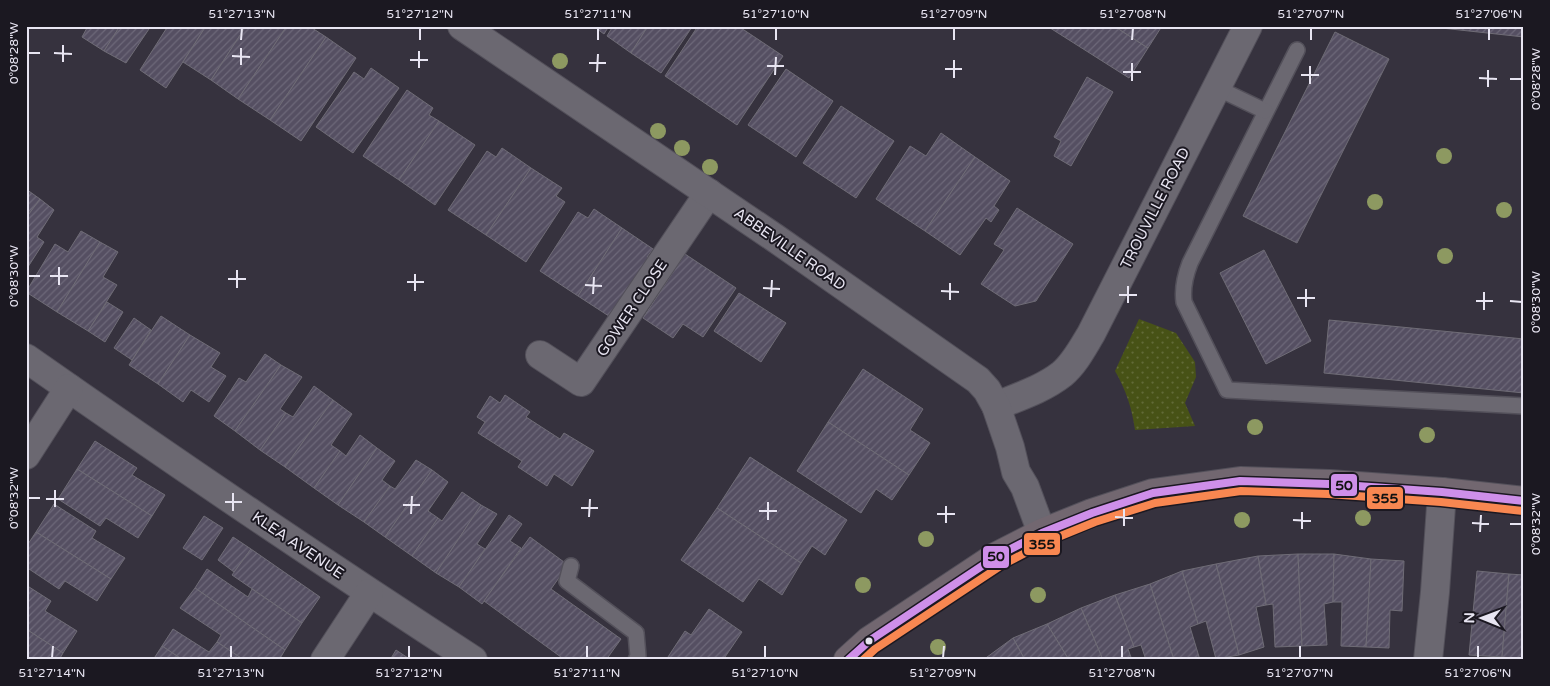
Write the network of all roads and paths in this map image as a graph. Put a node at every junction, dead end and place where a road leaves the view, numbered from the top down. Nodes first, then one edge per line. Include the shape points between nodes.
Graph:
1 (462, 26) edge
2 (1248, 26) edge
3 (1297, 50) dead end
4 (1217, 88) junction
5 (1265, 111) junction
6 (709, 193) junction
7 (540, 355) dead end
8 (26, 358) edge
9 (69, 388) junction
10 (996, 406) junction
11 (1524, 406) edge
12 (26, 455) edge
13 (1442, 492) junction
14 (1524, 501) edge
15 (1042, 533) junction
16 (571, 566) dead end
17 (369, 593) junction
18 (325, 660) edge
19 (473, 660) edge
20 (636, 660) edge
21 (848, 660) edge
22 (1428, 660) edge

1 - 6 street, ABBEVILLE ROAD
2 - 4 street, TROUVILLE ROAD
3 - 5 lane
4 - 5 lane
4 - 10 street, TROUVILLE ROAD via 1092,334 1077,357 1063,373 1047,384
5 - 11 lane via 1184,280 1184,302 1226,390
6 - 7 street, GOWER CLOSE via 581,382
6 - 10 street, ABBEVILLE ROAD via 969,372 987,390
8 - 9 street, KLEA AVENUE
9 - 12 street
9 - 17 street, KLEA AVENUE
10 - 15 street, ABBEVILLE ROAD via 1016,472
13 - 14 highway
13 - 15 highway via 1240,481 1153,492
13 - 22 street
15 - 21 highway via 996,556 869,641
16 - 20 lane via 567,581 636,633
17 - 18 street
17 - 19 street, KLEA AVENUE

